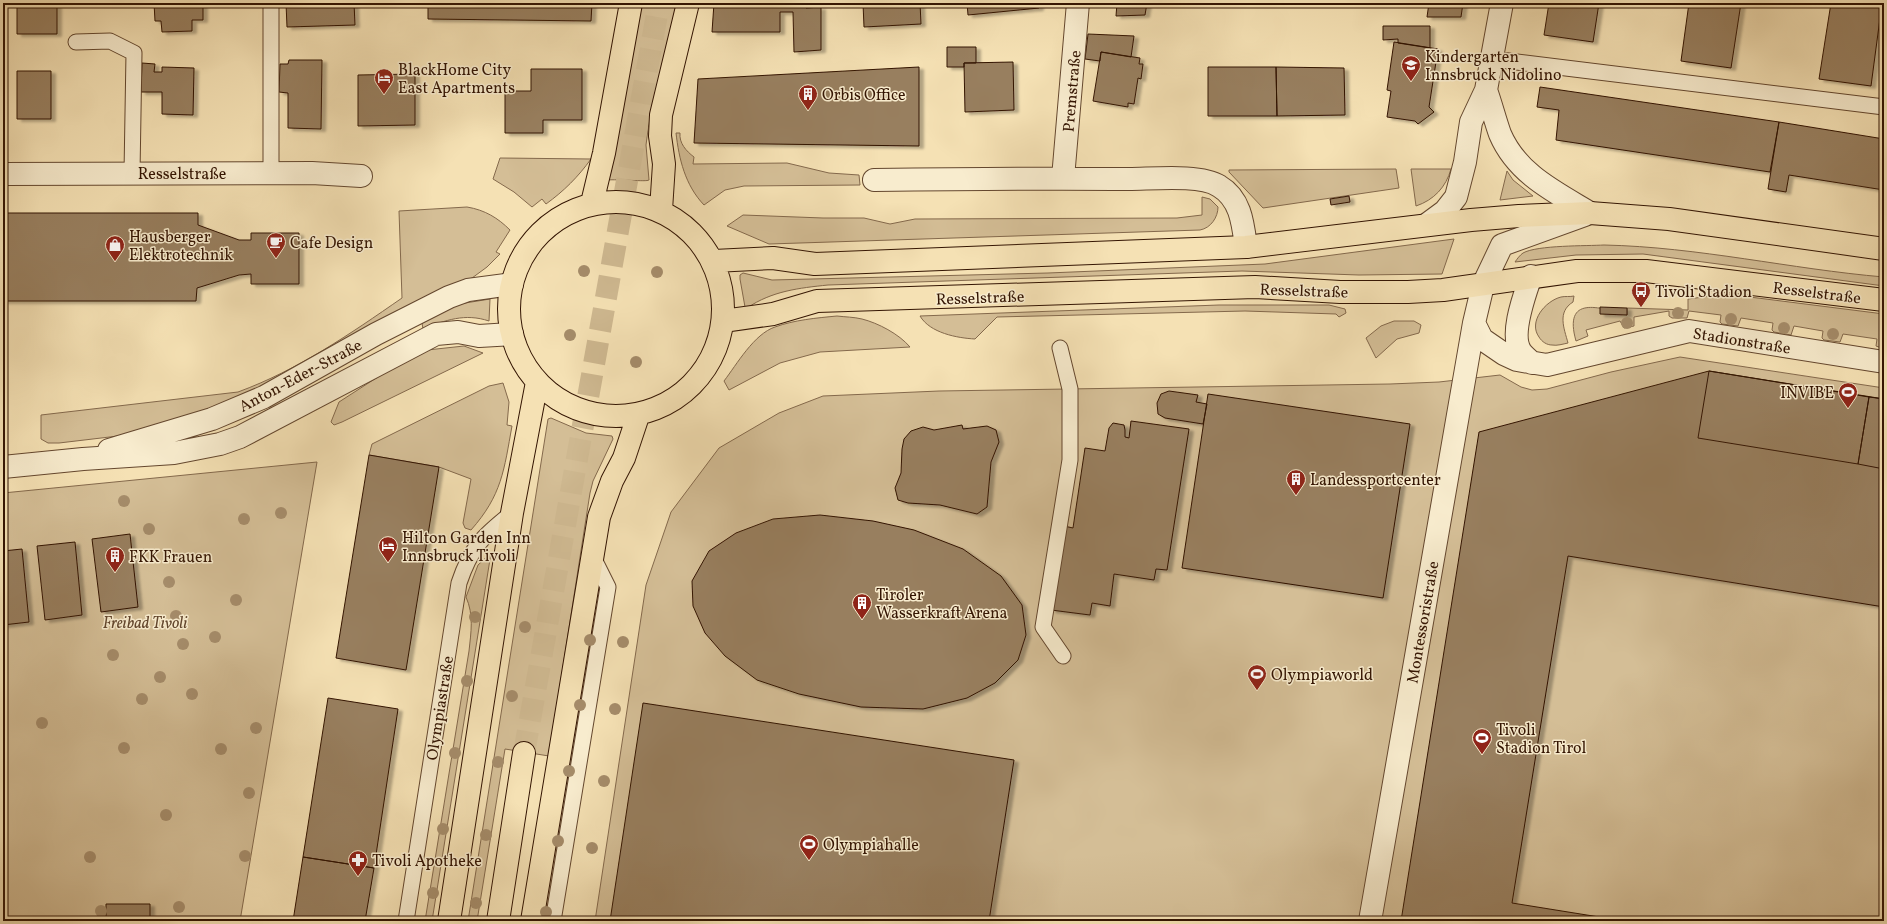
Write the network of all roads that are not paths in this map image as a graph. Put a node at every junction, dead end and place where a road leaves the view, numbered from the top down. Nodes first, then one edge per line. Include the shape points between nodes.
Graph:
1 (271, 3) edge
2 (631, 3) edge
3 (688, 3) edge
4 (1078, 3) edge
5 (1502, 3) edge
6 (76, 42) dead end
7 (1492, 59) junction
8 (1486, 90) junction
9 (1884, 107) edge
10 (132, 173) junction
11 (271, 173) junction
12 (3, 174) edge
13 (361, 176) dead end
14 (1063, 178) junction
15 (874, 180) dead end
16 (592, 203) junction
17 (661, 210) junction
18 (1590, 213) junction
19 (1426, 225) junction
20 (1246, 247) junction
21 (1884, 249) edge
22 (714, 261) junction
23 (1530, 276) junction
24 (512, 284) junction
25 (1483, 285) junction
26 (1884, 300) edge
27 (723, 321) junction
28 (1474, 323) junction
29 (512, 334) junction
30 (1060, 348) dead end
31 (1884, 362) edge
32 (1532, 363) junction
33 (537, 382) junction
34 (638, 416) junction
35 (84, 459) junction
36 (3, 467) edge
37 (512, 513) junction
38 (592, 554) junction
39 (1063, 656) dead end
40 (524, 753) tunnel mouth
41 (406, 921) edge
42 (449, 921) edge
43 (498, 921) edge
44 (532, 921) edge
45 (553, 921) edge
46 (1370, 921) edge

1 - 11 lane
2 - 16 main road via 604,152
3 - 17 main road via 661,115 660,136 664,164
4 - 14 street, Premstraße
5 - 7 street
6 - 10 lane via 110,40 134,53
7 - 8 street
7 - 9 lane
8 - 18 street via 1501,135 1516,161 1536,180
8 - 19 street via 1471,122 1456,197 1445,211
10 - 11 street, Resselstraße
10 - 12 street, Resselstraße
11 - 13 street, Resselstraße
14 - 15 street
14 - 20 street via 1209,181 1224,189 1238,207
16 - 17 main road via 624,201
16 - 24 main road via 572,210 552,222 534,239 520,262
17 - 22 main road via 677,219 699,238
18 - 19 main road via 1519,216
18 - 21 main road via 1669,218
18 - 25 street via 1502,245
19 - 20 main road
20 - 22 main road via 815,264 773,258
22 - 27 main road via 720,279
23 - 25 main road, Resselstraße
23 - 26 main road, Resselstraße via 1577,271 1646,271
23 - 32 street via 1519,313 1517,335 1520,351
24 - 29 main road via 509,315
24 - 35 street, Anton-Eder-Straße via 468,290 449,297 376,334 264,397 212,419
25 - 27 main road, Resselstraße via 1408,292 1340,292 1255,287 817,301 773,314
25 - 28 street
27 - 34 main road via 714,353 695,383 658,409
28 - 32 street, Stadionstraße via 1482,338 1492,347 1517,360
28 - 46 street, Montessoristraße
29 - 33 main road via 527,369
29 - 35 street, Anton-Eder-Straße via 436,334 240,437 220,444 174,453
30 - 39 lane via 1070,389 1070,460 1043,627
31 - 32 street, Stadionstraße via 1688,331 1547,365
33 - 34 main road via 566,404 588,412 611,416
33 - 37 main road
34 - 38 main road via 624,458 612,481 599,517
35 - 36 street, Anton-Eder-Straße
37 - 41 lane, Olympiastraße via 486,534 472,551 459,583
37 - 42 main road
38 - 44 main road
38 - 45 lane via 608,587
40 - 43 main road

